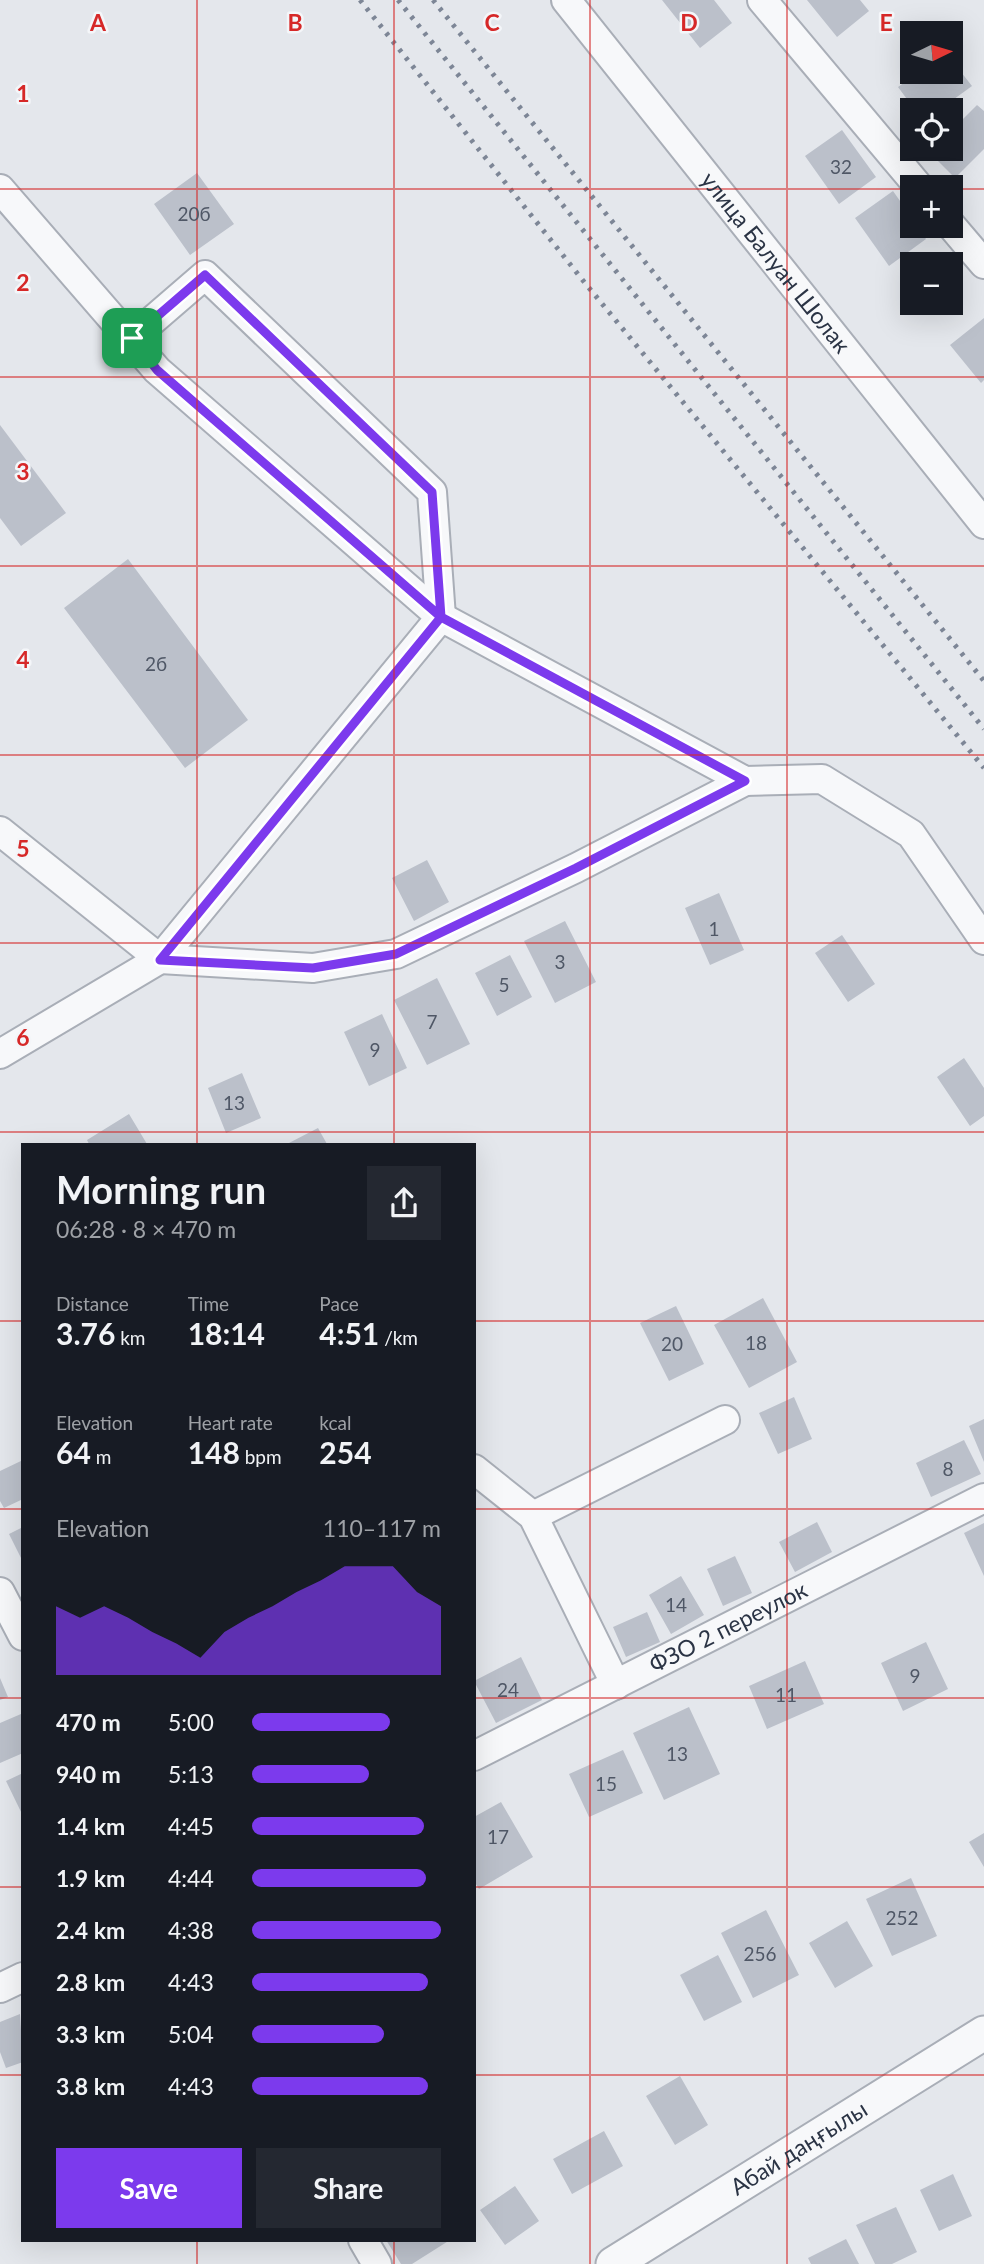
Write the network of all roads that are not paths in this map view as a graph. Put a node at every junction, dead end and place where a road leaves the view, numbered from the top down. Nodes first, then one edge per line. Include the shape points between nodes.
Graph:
1 (566, 0) edge
2 (762, 0) edge
3 (909, 175) edge
4 (0, 189) edge
5 (962, 238) edge
6 (984, 264) edge
7 (132, 338) junction
8 (984, 524) edge
9 (441, 617) junction
10 (745, 781) junction
11 (0, 831) edge
12 (984, 940) edge
13 (160, 960) junction
14 (0, 1054) edge
15 (725, 1420) dead end
16 (476, 1471) edge
17 (984, 1498) edge
18 (533, 1516) junction
19 (0, 1592) edge
20 (21, 1632) edge
21 (616, 1685) junction
22 (476, 1755) edge
23 (21, 1978) edge
24 (0, 1988) edge
25 (984, 2033) edge
26 (364, 2242) edge
27 (377, 2264) edge
28 (613, 2264) edge

1 - 8 street, улица Балуан Шолак
2 - 3 street
4 - 7 street
5 - 6 street
7 - 9 street via 157,370
7 - 9 street via 205,275 432,492
9 - 10 street
9 - 13 street
10 - 12 street via 822,779 911,834
10 - 13 street via 396,954 313,968
11 - 13 street
13 - 14 street
15 - 18 street
16 - 18 street
17 - 21 street, ФЗО 2 переулок
18 - 21 street
19 - 20 street
21 - 22 street, ФЗО 2 переулок
23 - 24 street
25 - 28 street, Абай даңғылы
26 - 27 street

